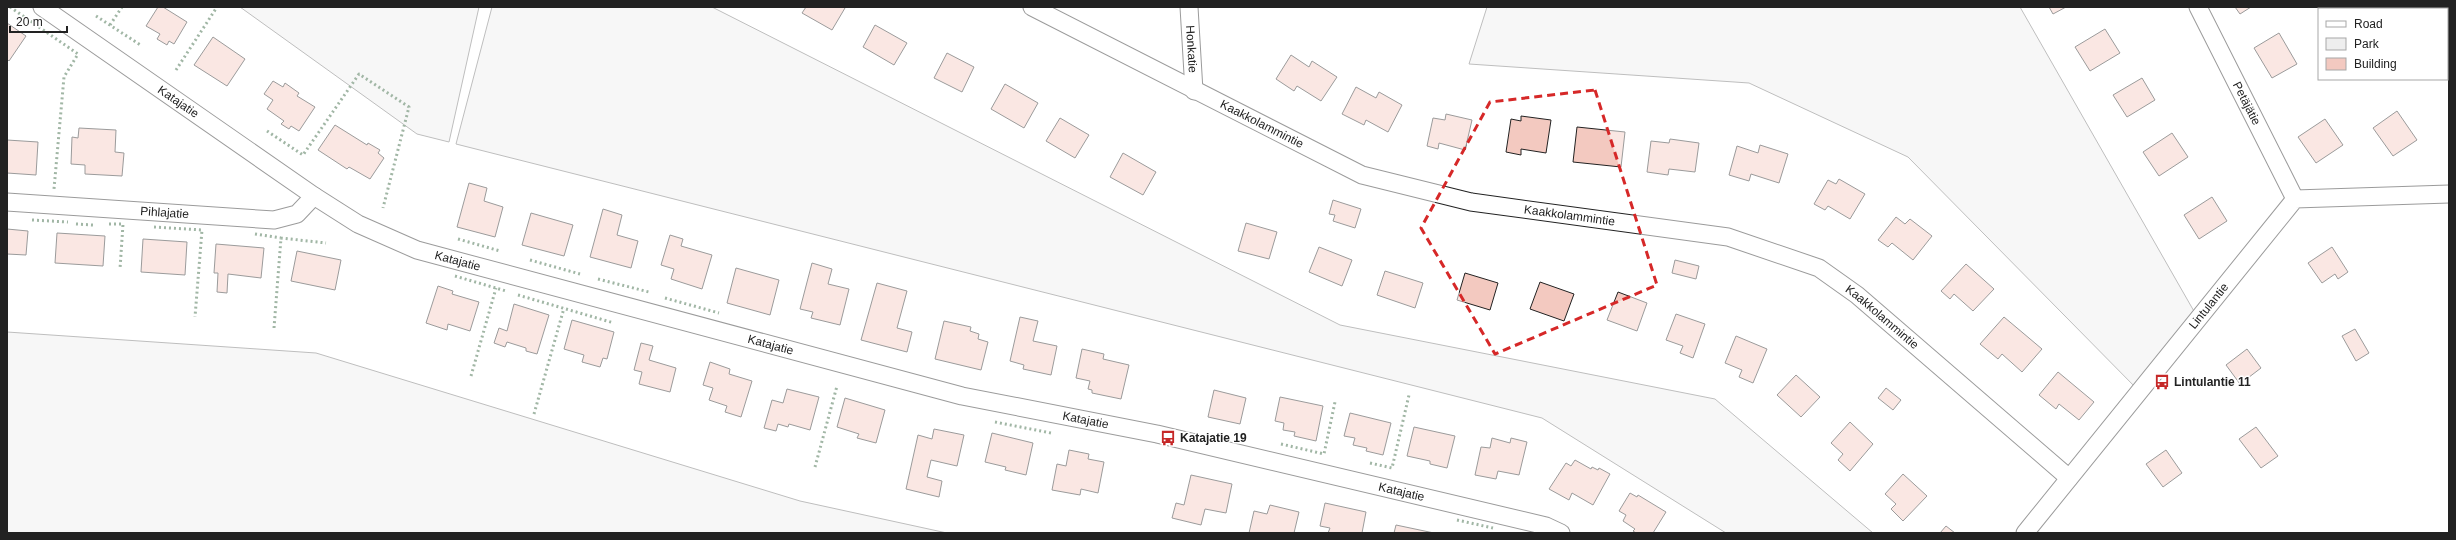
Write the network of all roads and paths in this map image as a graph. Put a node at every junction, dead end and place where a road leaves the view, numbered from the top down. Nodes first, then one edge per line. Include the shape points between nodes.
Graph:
1 (42, 7) edge
2 (1032, 7) edge
3 (1189, 7) edge
4 (2198, 7) edge
5 (1194, 91) junction
6 (2449, 194) edge
7 (314, 196) junction
8 (2295, 199) junction
9 (7, 202) edge
10 (2069, 478) junction
11 (1561, 533) edge
12 (2025, 533) edge

1 - 7 street, Katajatie
2 - 5 street, Kaakkolammintie
3 - 5 street, Honkatie
4 - 8 street, Petäjätie
5 - 10 street, Kaakkolammintie via 1362,175 1471,202 1728,237 1819,268 1857,295
6 - 8 street
7 - 9 street, Pihlajatie via 297,214 274,220
7 - 11 street, Katajatie via 358,224 417,250 962,396 1157,434 1546,526
8 - 10 street, Lintulantie via 2183,341
10 - 12 street, Lintulantie

